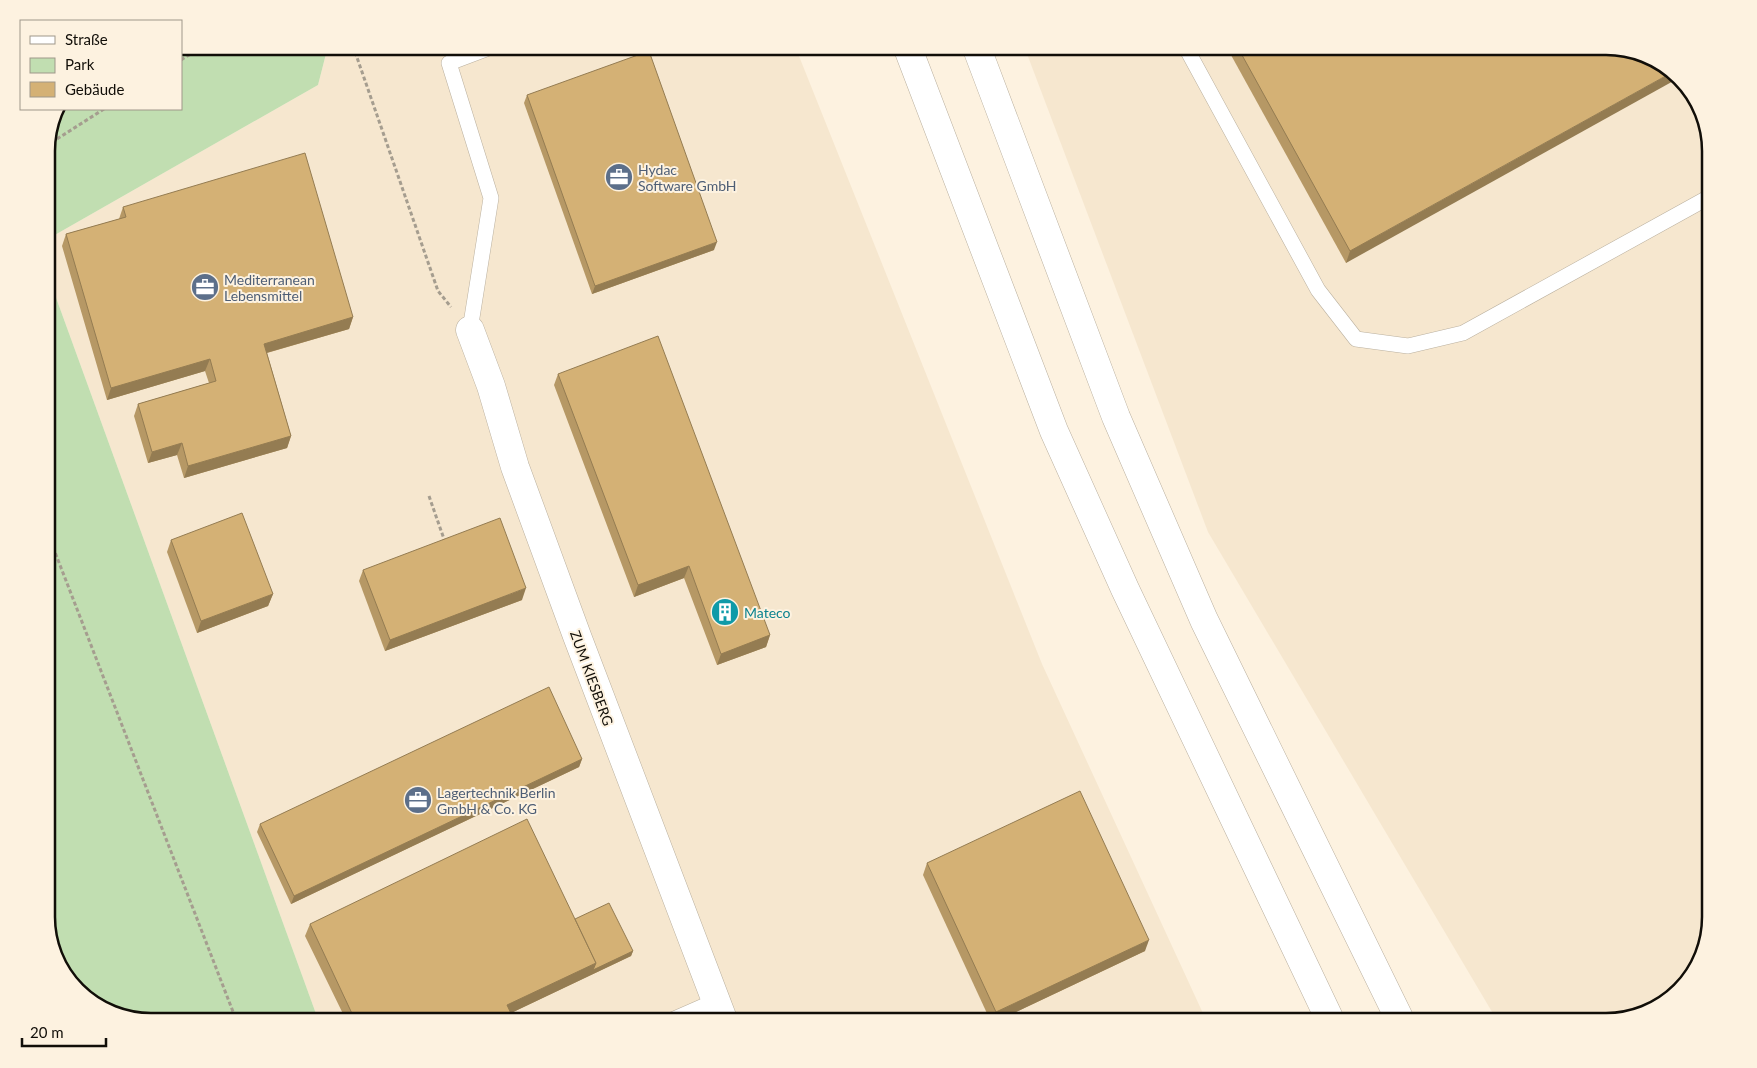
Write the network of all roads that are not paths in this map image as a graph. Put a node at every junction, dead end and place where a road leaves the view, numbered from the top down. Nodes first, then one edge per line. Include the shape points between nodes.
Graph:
1 (470, 55) edge
2 (910, 55) edge
3 (979, 55) edge
4 (1190, 55) edge
5 (1702, 200) edge
6 (470, 330) joint
7 (719, 1011) edge
8 (1327, 1013) edge
9 (1397, 1013) edge

1 - 6 lane via 449,63 490,198
2 - 8 main road via 1054,431 1125,589
3 - 9 main road via 1131,452 1204,620
4 - 5 lane via 1318,290 1356,339 1408,346 1463,333
6 - 7 main road, ZUM KIESBERG via 570,618

